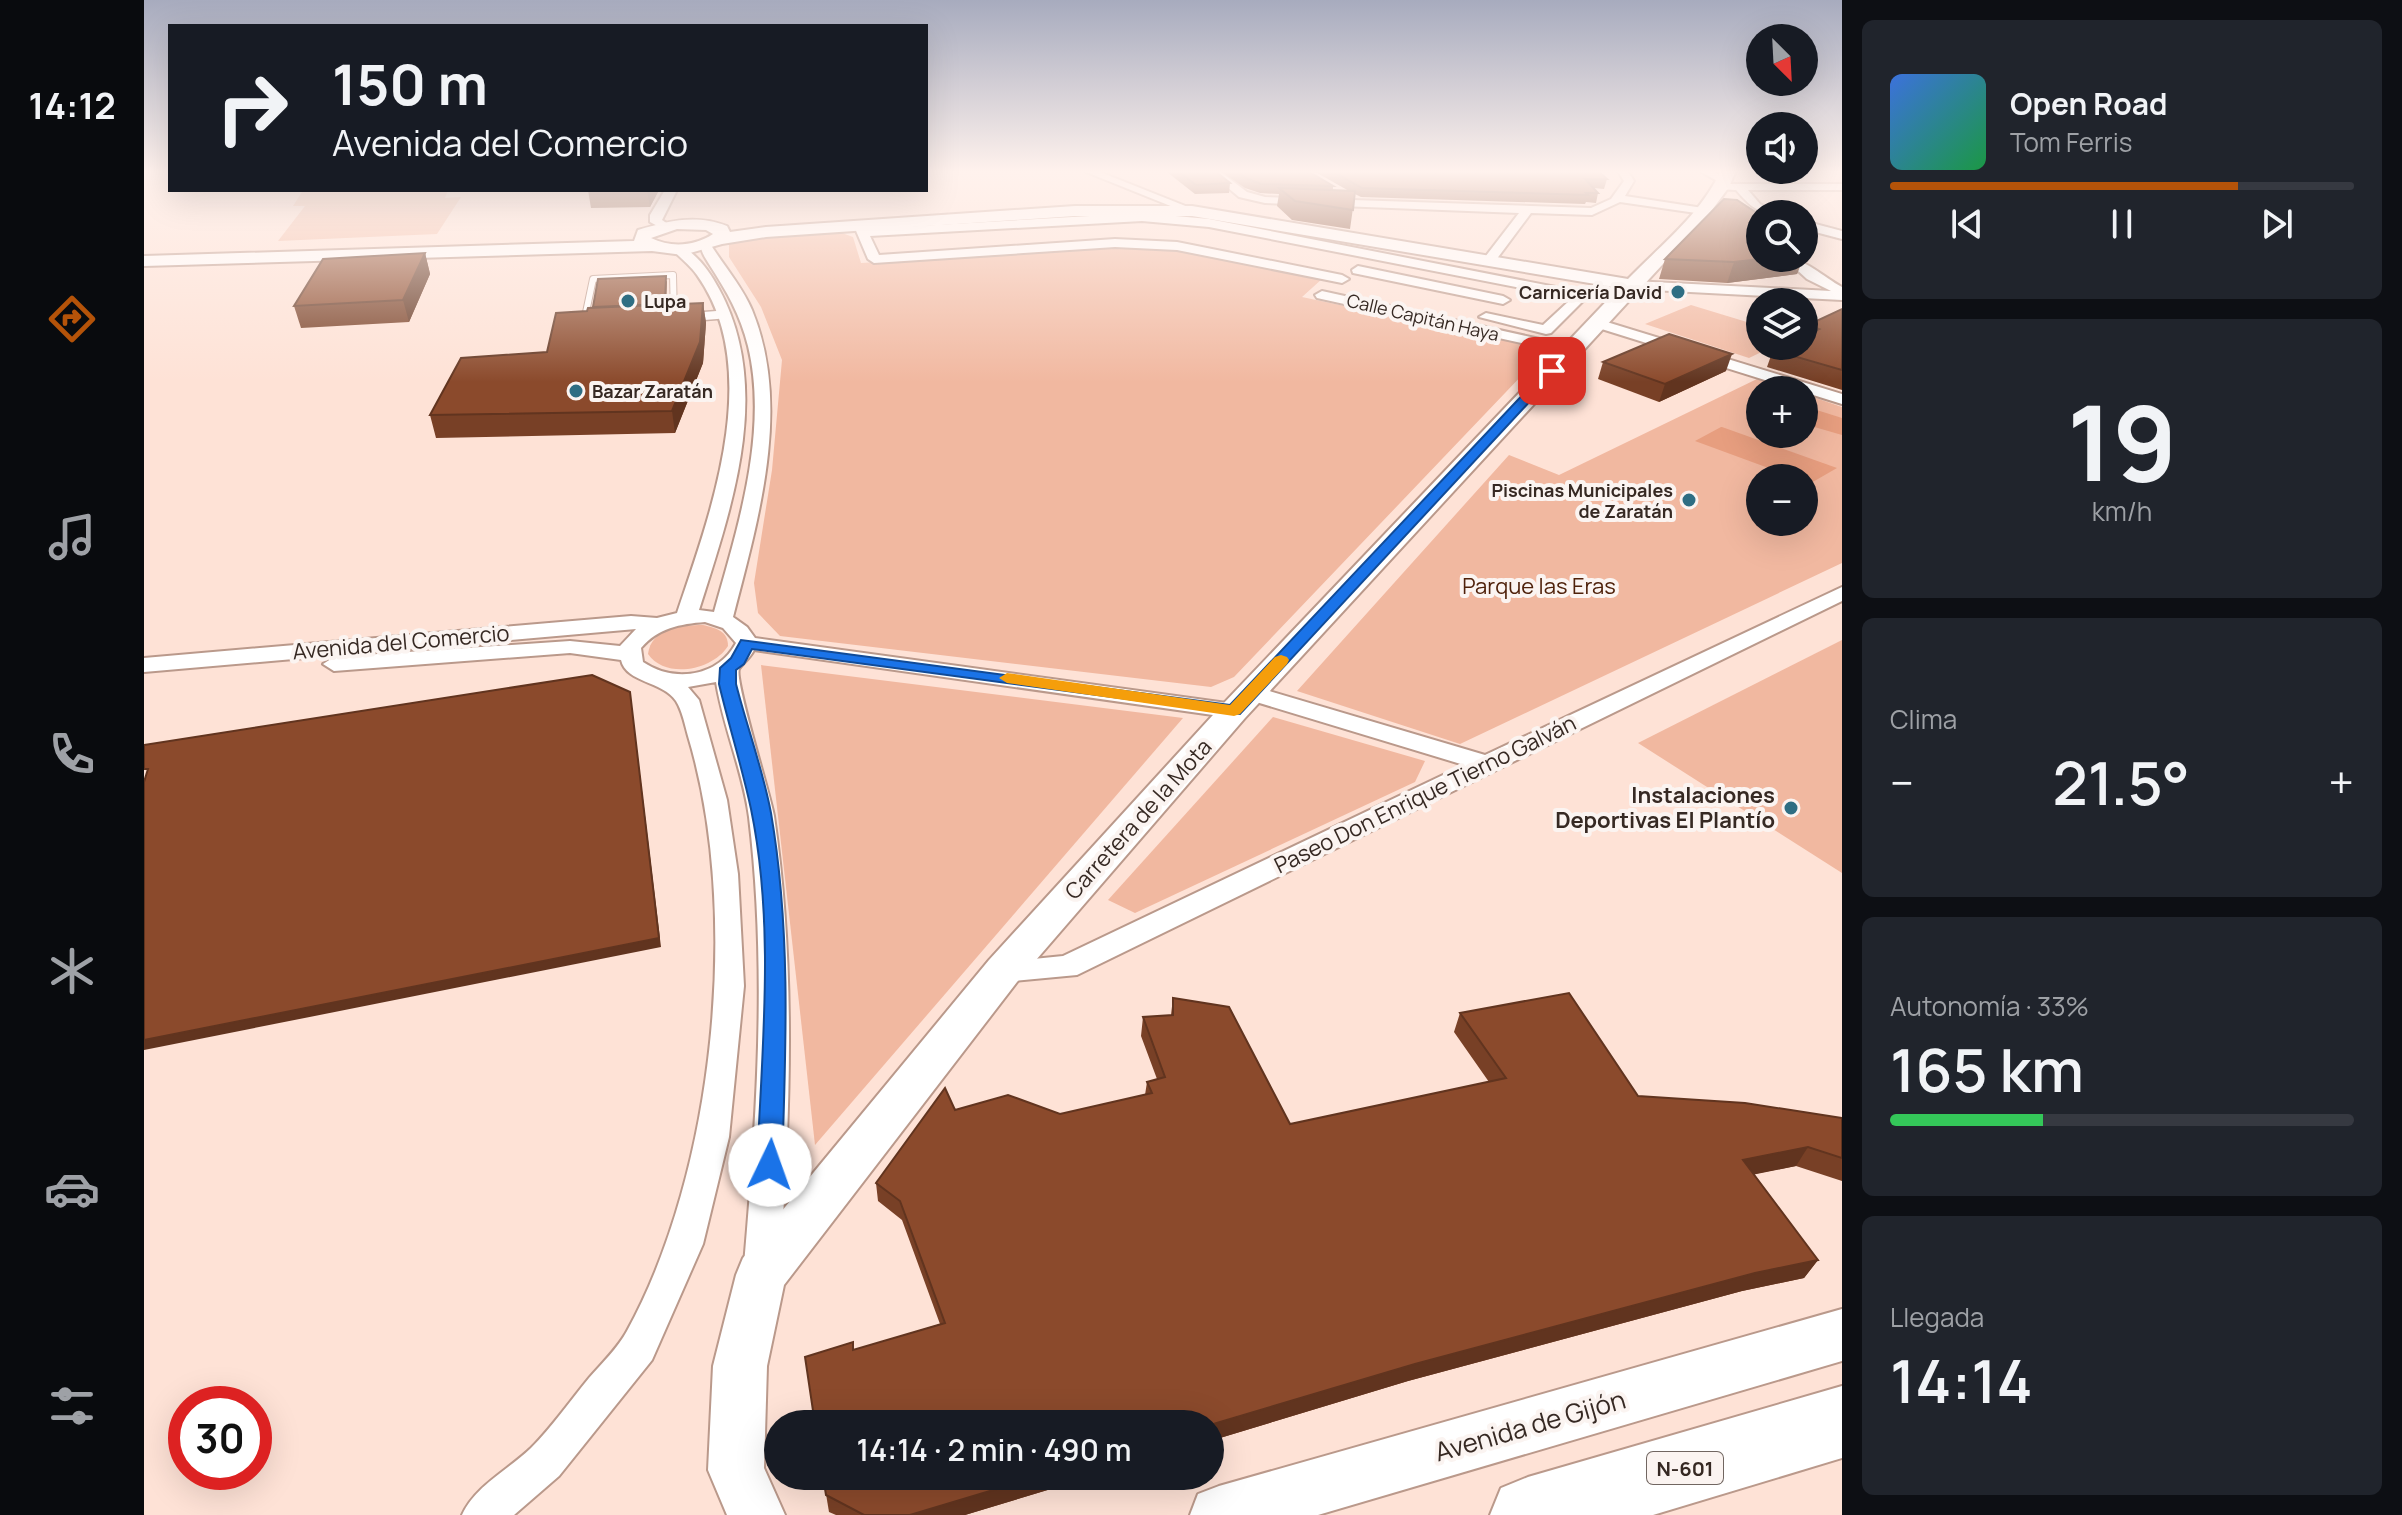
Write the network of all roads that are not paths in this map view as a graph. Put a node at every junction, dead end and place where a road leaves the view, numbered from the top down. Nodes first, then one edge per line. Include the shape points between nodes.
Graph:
1 (630, 241) edge
2 (631, 241) edge
3 (650, 241) edge
4 (706, 241) edge
5 (714, 241) edge
6 (867, 241) edge
7 (985, 241) edge
8 (1256, 241) edge
9 (1301, 241) edge
10 (1368, 241) edge
11 (1504, 241) edge
12 (1675, 241) edge
13 (1115, 243) joint
14 (678, 249) junction
15 (990, 251) junction
16 (144, 255) edge
17 (1382, 256) junction
18 (1231, 257) junction
19 (144, 261) edge
20 (1488, 261) junction
21 (1358, 270) junction
22 (1807, 272) edge
23 (1842, 274) edge
24 (1812, 276) junction
25 (1342, 279) junction
26 (1518, 284) junction
27 (1633, 285) junction
28 (1842, 294) edge
29 (1503, 300) junction
30 (724, 314) junction
31 (1486, 317) junction
32 (674, 318) junction
33 (659, 319) edge
34 (600, 323) edge
35 (1597, 323) junction
36 (1475, 329) junction
37 (1572, 350) junction
38 (1842, 399) edge
39 (1842, 593) edge
40 (686, 617) junction
41 (722, 619) junction
42 (657, 624) junction
43 (747, 643) junction
44 (629, 656) junction
45 (144, 665) edge
46 (728, 668) junction
47 (144, 680) edge
48 (669, 681) junction
49 (1242, 702) junction
50 (1487, 764) junction
51 (1003, 971) junction
52 (761, 1275) junction
53 (1842, 1335) edge
54 (1842, 1422) edge
55 (483, 1515) edge
56 (756, 1515) edge
57 (1219, 1515) edge
58 (1528, 1515) edge

1 - 16 main road
2 - 19 main road
3 - 14 main road
4 - 14 main road
5 - 41 street via 710,257 731,282 757,349 762,399 751,513
6 - 15 street via 874,259
7 - 15 street
8 - 18 street
9 - 17 street
10 - 20 main road
11 - 20 street
12 - 27 main road, Carretera de la Mota
13 - 15 street
13 - 18 street via 1177,246
14 - 30 street via 711,284
17 - 21 street
17 - 26 street
18 - 25 street
20 - 27 main road
21 - 25 street
21 - 29 street
22 - 24 street
23 - 24 street
24 - 28 street
25 - 36 street, Calle Capitán Haya via 1322,295
26 - 29 street
26 - 31 street via 1577,300 1546,330
27 - 28 street
27 - 35 main road, Carretera de la Mota
29 - 31 street
30 - 32 lane
30 - 40 street via 738,398 734,443 721,509
31 - 36 street
32 - 33 lane
32 - 34 lane via 673,275 593,279 585,319
35 - 37 main road, Carretera de la Mota
35 - 38 street
36 - 37 street, Calle Capitán Haya
37 - 49 main road, Carretera de la Mota
39 - 50 street, Paseo Don Enrique Tierno Galván
40 - 41 street, Avenida del Comercio
40 - 42 street, Avenida del Comercio
41 - 43 street via 740,629
42 - 44 street via 636,639
42 - 45 street, Avenida del Comercio via 619,623
43 - 46 street
43 - 49 street
44 - 47 street, Avenida del Comercio via 609,650 535,648
44 - 48 street via 640,673
46 - 48 street via 700,679
46 - 52 street via 727,684 761,811 776,982
48 - 55 street via 688,700 701,740 725,874 729,986 713,1137 685,1244 639,1347 545,1462
49 - 50 street
49 - 51 main road, Carretera de la Mota
50 - 51 street, Paseo Don Enrique Tierno Galván via 1067,967
51 - 52 main road, Carretera de la Mota
52 - 56 main road via 740,1366 736,1470
53 - 57 main road, Avenida de Gijón
54 - 58 highway, N-601

